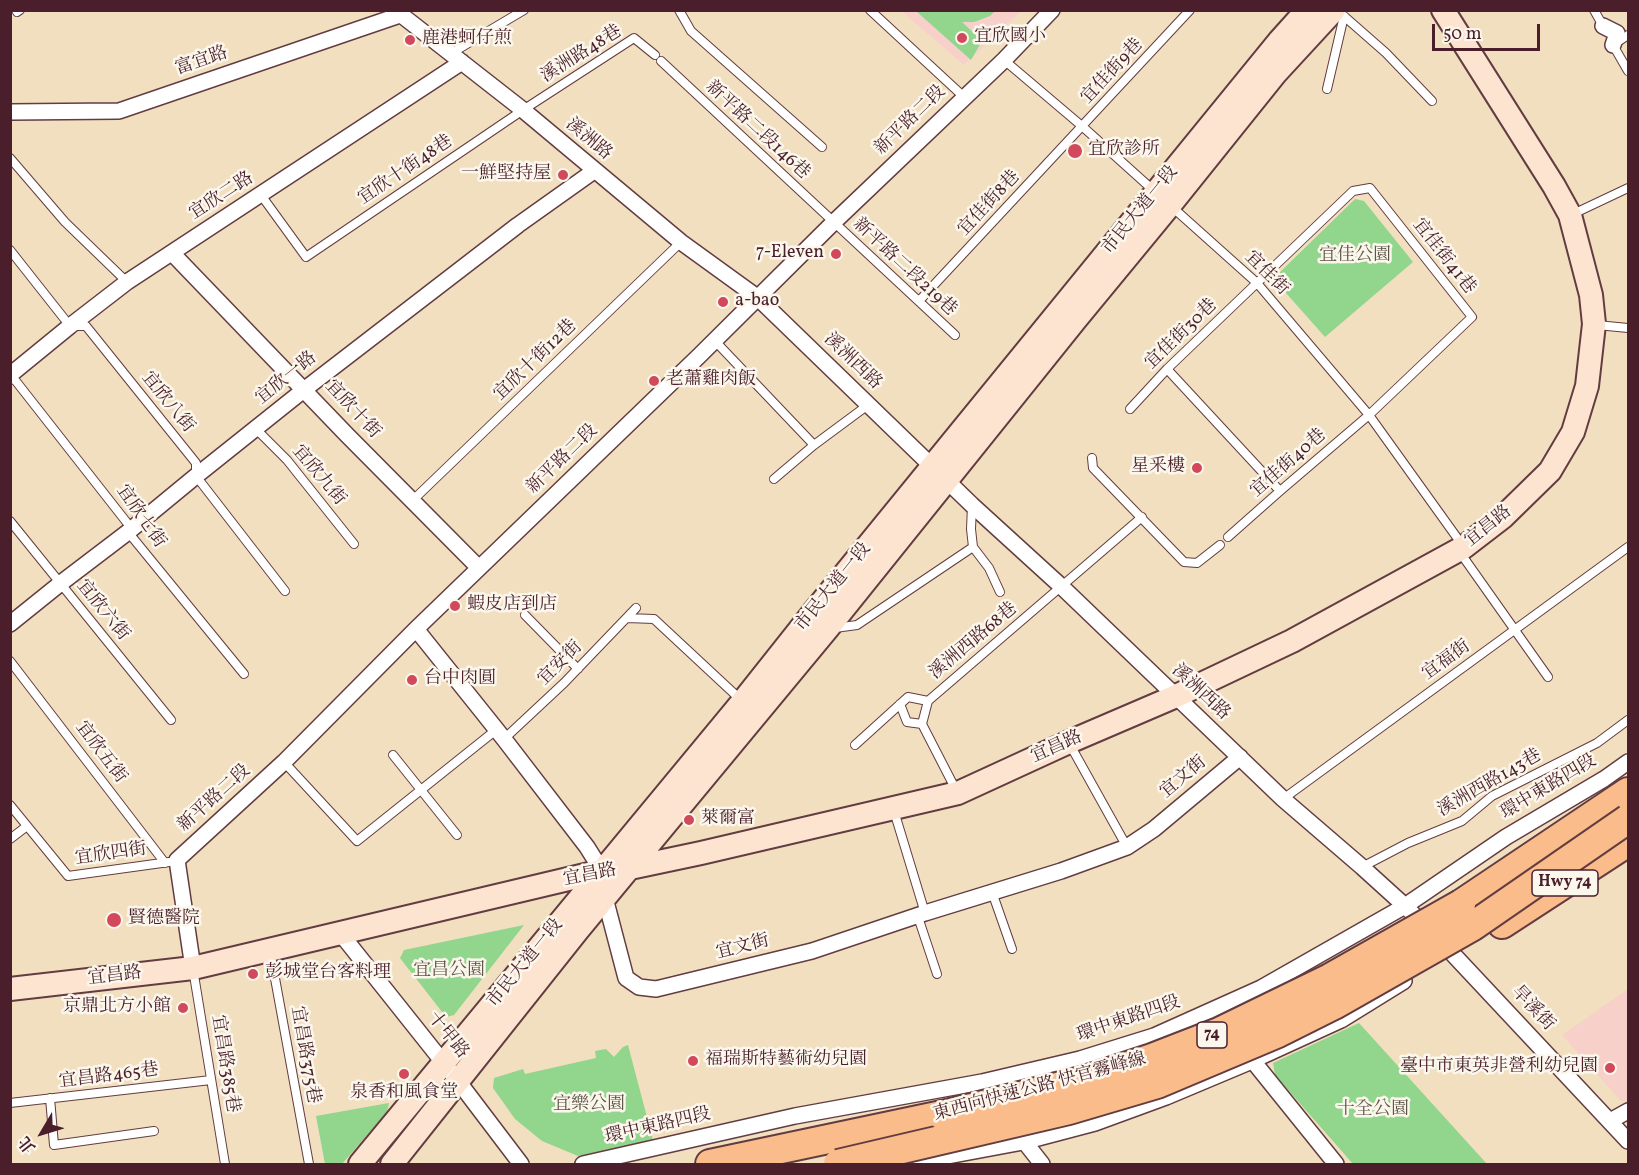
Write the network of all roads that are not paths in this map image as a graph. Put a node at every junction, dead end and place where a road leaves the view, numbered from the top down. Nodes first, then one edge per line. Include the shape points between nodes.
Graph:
1 (524, 10) edge
2 (679, 10) edge
3 (870, 10) edge
4 (1052, 10) edge
5 (1190, 10) edge
6 (1307, 10) edge
7 (1443, 10) edge
8 (1594, 10) edge
9 (1338, 12) edge
10 (397, 13) edge
11 (1603, 27) joint
12 (1629, 35) edge
13 (1613, 45) junction
14 (456, 58) junction
15 (658, 58) joint
16 (1004, 60) junction
17 (1629, 71) edge
18 (1327, 89) dead end
19 (964, 97) junction
20 (1432, 101) dead end
21 (522, 110) junction
22 (10, 112) edge
23 (1083, 127) junction
24 (822, 147) dead end
25 (10, 158) edge
26 (594, 171) junction
27 (1370, 188) joint
28 (1629, 188) edge
29 (261, 195) junction
30 (1163, 199) junction
31 (1570, 215) junction
32 (833, 223) junction
33 (681, 242) junction
34 (10, 250) edge
35 (172, 253) junction
36 (127, 282) junction
37 (1257, 283) junction
38 (757, 297) junction
39 (919, 302) junction
40 (1594, 324) junction
41 (70, 326) junction
42 (1629, 328) edge
43 (955, 335) dead end
44 (715, 341) junction
45 (1167, 369) junction
46 (10, 377) edge
47 (305, 389) junction
48 (868, 405) junction
49 (1130, 409) dead end
50 (1369, 415) junction
51 (256, 429) junction
52 (814, 445) junction
53 (1092, 458) dead end
54 (940, 474) junction
55 (196, 476) junction
56 (774, 479) dead end
57 (1280, 491) junction
58 (412, 501) junction
59 (972, 505) junction
60 (1142, 517) junction
61 (10, 521) edge
62 (128, 532) junction
63 (1228, 537) dead end
64 (354, 544) dead end
65 (1220, 545) dead end
66 (973, 547) junction
67 (1629, 547) edge
68 (1461, 549) junction
69 (479, 568) junction
70 (61, 583) junction
71 (1062, 587) junction
72 (285, 591) dead end
73 (1000, 592) dead end
74 (636, 608) dead end
75 (525, 615) dead end
76 (627, 618) junction
77 (820, 621) junction
78 (10, 624) edge
79 (416, 629) junction
80 (1514, 630) junction
81 (10, 661) edge
82 (578, 669) junction
83 (244, 674) dead end
84 (1548, 677) dead end
85 (1174, 697) junction
86 (742, 701) junction
87 (928, 701) junction
88 (900, 704) junction
89 (171, 720) dead end
90 (1629, 720) edge
91 (922, 724) junction
92 (500, 735) junction
93 (1069, 742) junction
94 (855, 745) dead end
95 (393, 755) dead end
96 (1240, 757) junction
97 (284, 762) junction
98 (1629, 762) edge
99 (421, 790) junction
100 (1629, 792) edge
101 (958, 793) junction
102 (1283, 799) junction
103 (10, 805) edge
104 (894, 809) junction
105 (1629, 819) edge
106 (27, 826) junction
107 (1629, 829) edge
108 (457, 835) dead end
109 (10, 839) edge
110 (1629, 842) edge
111 (1127, 847) junction
112 (1629, 855) edge
113 (171, 861) junction
114 (1362, 867) junction
115 (630, 868) junction
116 (602, 872) junction
117 (992, 892) junction
118 (605, 898) junction
119 (1405, 906) junction
120 (921, 915) junction
121 (1502, 924) junction
122 (341, 934) junction
123 (1012, 949) dead end
124 (269, 950) junction
125 (1452, 952) junction
126 (193, 968) junction
127 (937, 974) dead end
128 (10, 989) edge
129 (1253, 1060) junction
130 (443, 1064) junction
131 (211, 1080) junction
132 (458, 1081) junction
133 (982, 1082) junction
134 (50, 1098) junction
135 (10, 1103) edge
136 (1629, 1111) edge
137 (1610, 1121) junction
138 (154, 1131) dead end
139 (1629, 1141) edge
140 (1023, 1142) junction
141 (225, 1164) edge
142 (309, 1164) edge
143 (360, 1164) edge
144 (392, 1164) edge
145 (521, 1164) edge
146 (583, 1164) edge
147 (710, 1164) edge
148 (838, 1164) edge
149 (905, 1164) edge
150 (1042, 1164) edge
151 (1335, 1164) edge

1 - 14 lane, 宜欣二路
2 - 24 lane via 691,31
3 - 19 lane
4 - 16 street, 新平路二段
5 - 23 lane, 宜佳街9巷
6 - 30 street, 市民大道一段 via 1280,40
7 - 31 street, 宜昌路
8 - 11 lane
9 - 18 lane
9 - 20 lane via 1386,53
9 - 30 street, 市民大道一段 via 1275,74
10 - 14 street, 溪洲路
10 - 22 street, 富宜路 via 118,111
11 - 13 street via 1617,33
12 - 13 lane
13 - 17 lane
14 - 21 street, 溪洲路
14 - 29 street, 宜欣二路
15 - 21 lane, 溪洲路48巷 via 634,38
15 - 32 lane, 新平路二段146巷
16 - 19 street, 新平路二段
16 - 23 lane, 宜佳街
19 - 32 street, 新平路二段
21 - 26 street, 溪洲路
21 - 29 lane, 宜欣十街48巷 via 306,257
23 - 30 lane, 宜佳街
23 - 39 lane, 宜佳街8巷
25 - 36 lane via 65,222
26 - 33 street, 溪洲路
26 - 47 street, 宜欣一路
27 - 37 lane, 宜佳街30巷 via 1353,191
27 - 50 lane, 宜佳街41巷 via 1472,317
28 - 31 lane
29 - 35 street, 宜欣二路
30 - 37 lane, 宜佳街
30 - 54 street, 市民大道一段 via 1076,319
31 - 40 street, 宜昌路 via 1591,295
32 - 38 street, 新平路二段
32 - 39 lane, 新平路二段219巷
33 - 38 street, 溪洲路
33 - 58 lane, 宜欣十街12巷
34 - 41 lane, 宜欣八街
35 - 36 street, 宜欣二路
35 - 47 street, 宜欣十街
36 - 41 street, 宜欣二路
37 - 45 lane, 宜佳街30巷
37 - 50 lane, 宜佳街
38 - 44 street, 新平路二段
38 - 48 street, 溪洲西路
39 - 43 lane, 新平路二段219巷
40 - 42 lane
40 - 68 street, 宜昌路 via 1587,386 1574,432 1550,471 1503,517
41 - 46 street, 宜欣二路
41 - 55 lane, 宜欣八街 via 86,326 196,463
44 - 52 lane
44 - 69 street, 新平路二段
45 - 49 lane, 宜佳街30巷
45 - 57 lane
46 - 62 lane, 宜欣七街 via 128,524
47 - 51 street, 宜欣一路
47 - 58 street, 宜欣十街
48 - 52 lane
48 - 54 street, 溪洲西路
50 - 57 lane, 宜佳街40巷
50 - 68 lane, 宜佳街
51 - 55 street, 宜欣一路
51 - 64 lane, 宜欣九街 via 287,460
52 - 56 lane
53 - 60 lane via 1094,468
54 - 59 street, 溪洲西路
54 - 77 street, 市民大道一段
55 - 62 street, 宜欣一路
55 - 72 lane, 宜欣八街
57 - 63 lane, 宜佳街40巷
58 - 69 street, 宜欣十街
59 - 66 lane
59 - 71 street, 溪洲西路
60 - 65 lane via 1184,562 1197,563
60 - 71 lane, 溪洲西路68巷
61 - 70 lane, 宜欣六街
62 - 70 street, 宜欣一路
62 - 83 lane, 宜欣七街
66 - 73 lane
66 - 77 lane via 857,625
67 - 80 lane, 宜福街
68 - 80 lane, 宜佳街
68 - 85 street, 宜昌路 via 1292,641
69 - 79 street, 新平路二段
70 - 78 street, 宜欣一路
70 - 89 lane, 宜欣六街
71 - 85 street, 溪洲西路
71 - 87 lane, 溪洲西路68巷
74 - 76 lane, 宜安街
75 - 82 lane
76 - 82 lane, 宜安街
76 - 86 lane via 654,619
77 - 86 street, 市民大道一段
77 - 115 street, 市民大道一段
79 - 92 street, 宜文街
79 - 97 street, 新平路二段
80 - 84 lane, 宜佳街
80 - 102 lane, 宜福街
81 - 113 lane, 宜欣五街
82 - 92 lane, 宜安街
85 - 93 street, 宜昌路
85 - 96 street, 溪洲西路
86 - 116 street, 市民大道一段
87 - 88 lane via 908,698
87 - 91 lane, 溪洲西路68巷
88 - 91 lane via 907,722
88 - 94 lane
90 - 114 lane, 溪洲西路143巷 via 1598,743 1492,796 1462,821
91 - 101 lane
92 - 99 lane, 宜安街
92 - 116 street, 宜文街
93 - 101 street, 宜昌路
93 - 111 lane
95 - 99 lane
96 - 102 street, 溪洲西路
96 - 111 street, 宜文街
97 - 99 lane, 宜安街 via 357,841
97 - 113 street, 新平路二段
98 - 119 street, 環中東路四段 via 1506,837
99 - 108 lane
100 - 147 highway, 東西向快速公路 快官霧峰線 / 74, bridge via 1461,904 1330,978 1219,1032 1074,1082 942,1115
101 - 104 street, 宜昌路
102 - 114 street, 溪洲西路
103 - 106 lane, 宜欣四街
104 - 115 street, 宜昌路
104 - 120 lane
105 - 148 highway, 東西向快速公路 快官霧峰線 / 74, bridge via 1473,926 1278,1033 1157,1084 1069,1110
106 - 109 lane
106 - 113 lane, 宜欣四街 via 68,876
107 - 121 street via 1544,886
110 - 121 highway, Hwy 74
111 - 117 street, 宜文街
112 - 121 street via 1547,907
113 - 126 street, 新平路二段
114 - 119 street, 溪洲西路
115 - 116 street, 宜昌路
115 - 118 street, 市民大道一段
116 - 118 street, 宜文街
116 - 122 street, 宜昌路
116 - 130 street, 市民大道一段
117 - 120 street, 宜文街
117 - 123 lane
118 - 120 street, 宜文街 via 626,978 639,987 656,989 812,951
118 - 132 street, 市民大道一段
119 - 125 street, 旱溪街
119 - 133 street, 環中東路四段 via 1261,988 1154,1036 1080,1059
120 - 127 lane
121 - 125 street
122 - 124 street, 宜昌路
122 - 130 street, 十甲路
124 - 126 street, 宜昌路
124 - 142 lane, 宜昌路375巷
125 - 129 street via 1341,1020
125 - 137 street, 旱溪街
126 - 128 street, 宜昌路
126 - 131 lane, 宜昌路385巷
129 - 140 street via 1095,1123
129 - 151 street
130 - 132 street, 十甲路
130 - 143 street, 市民大道一段
131 - 134 lane, 宜昌路465巷
131 - 141 lane, 宜昌路385巷
132 - 144 street, 市民大道一段
132 - 145 street, 十甲路
133 - 140 street
133 - 146 street, 環中東路四段 via 795,1116
134 - 135 lane, 宜昌路465巷
134 - 138 lane via 54,1145
136 - 137 street
137 - 139 street, 旱溪街
140 - 149 street
140 - 150 street

